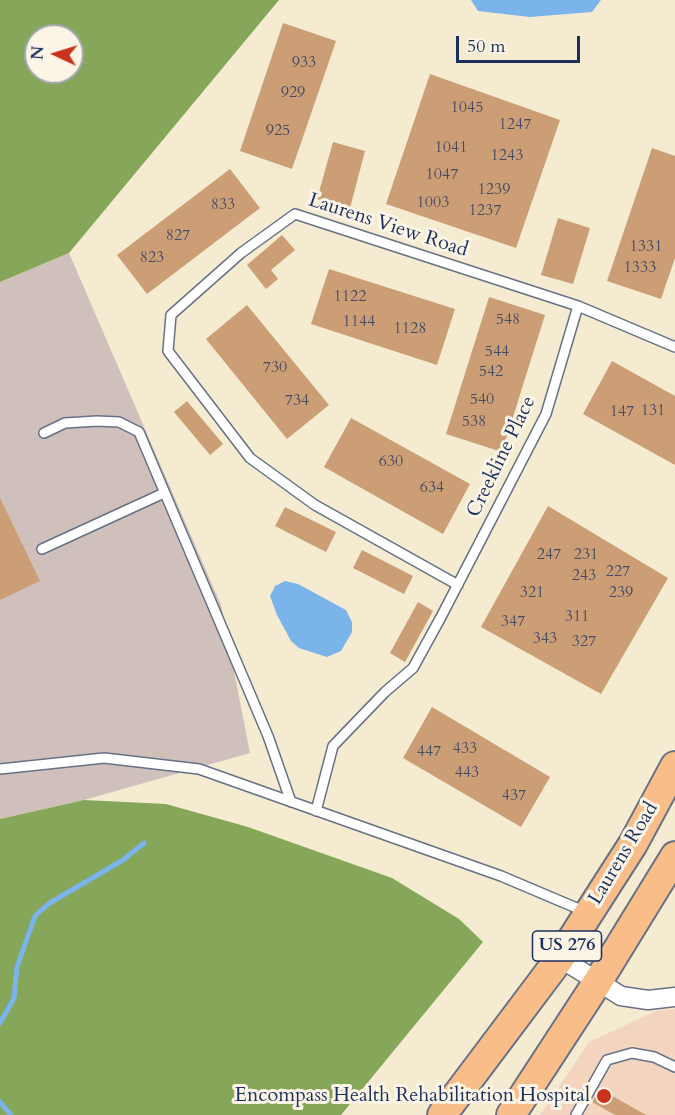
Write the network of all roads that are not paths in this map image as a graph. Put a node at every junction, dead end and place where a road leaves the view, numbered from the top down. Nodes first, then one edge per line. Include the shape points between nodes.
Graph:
1 (578, 306) junction
2 (674, 347) edge
3 (44, 433) dead end
4 (164, 493) junction
5 (42, 549) dead end
6 (458, 585) junction
7 (675, 766) edge
8 (0, 769) edge
9 (291, 802) junction
10 (316, 811) junction
11 (675, 856) edge
12 (588, 914) junction
13 (560, 958) junction
14 (597, 983) junction
15 (675, 997) edge
16 (675, 1067) edge
17 (442, 1115) edge
18 (511, 1115) edge
19 (576, 1115) edge

1 - 2 lane, Laurens View Road
1 - 6 lane, Creekline Place via 546,414
1 - 6 lane, Laurens View Road via 295,214 241,253 171,315 168,351 250,458 315,505
3 - 4 lane via 65,423 119,422 139,432
4 - 5 lane
4 - 9 lane via 268,736
6 - 10 lane, Creekline Place via 413,668 333,746
7 - 12 main road, Laurens Road / US 276 via 633,844
8 - 9 lane via 104,758 199,769
9 - 10 lane
10 - 12 lane via 501,876
11 - 14 main road, US 276
12 - 13 main road, Laurens Road / US 276
13 - 14 street
13 - 17 main road, Laurens Road / US 276
14 - 15 street via 631,999
14 - 18 main road, US 276
16 - 19 lane via 654,1057 632,1053 607,1059

